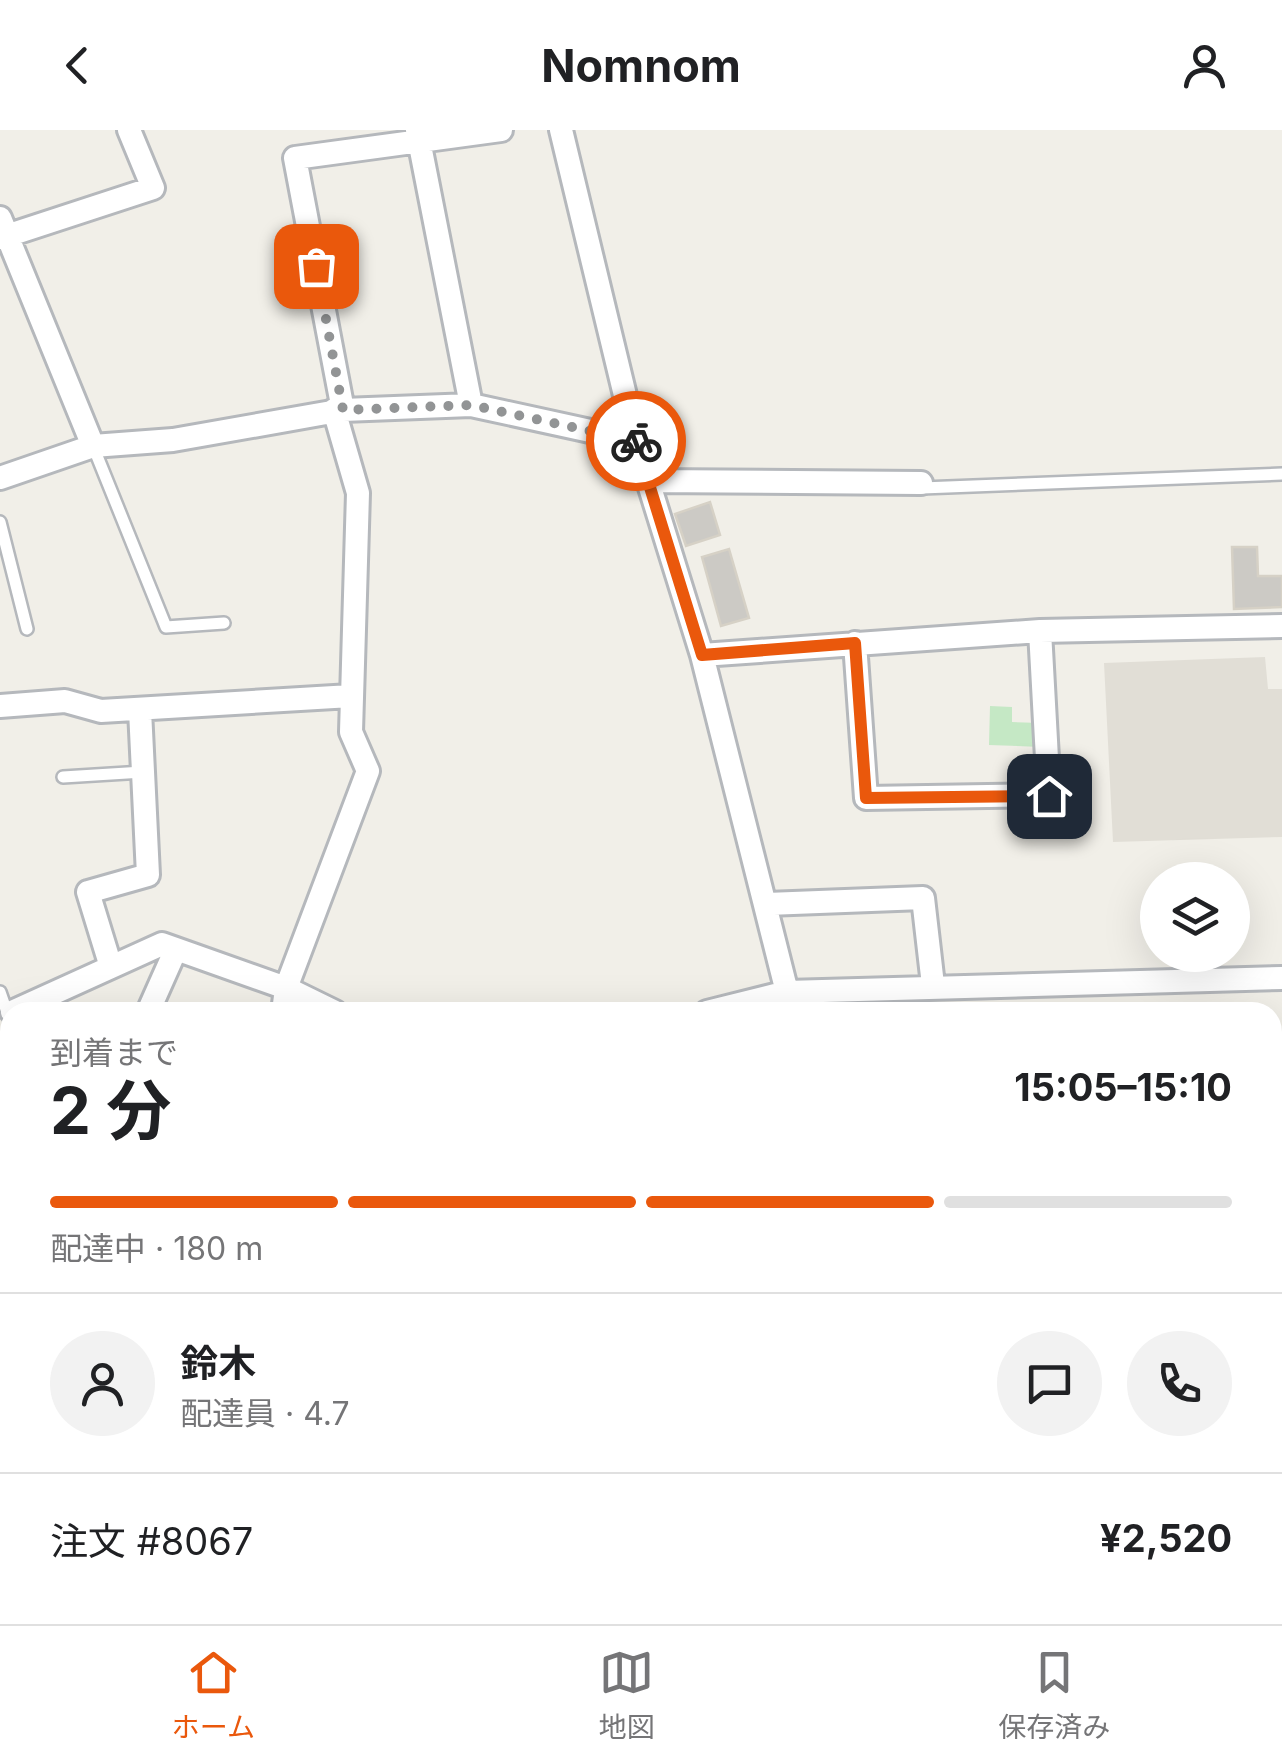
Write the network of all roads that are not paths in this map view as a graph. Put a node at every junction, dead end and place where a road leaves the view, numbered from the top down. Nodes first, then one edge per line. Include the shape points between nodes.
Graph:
1 (130, 130) edge
2 (501, 130) edge
3 (561, 130) edge
4 (418, 134) edge
5 (2, 231) edge
6 (471, 405) junction
7 (338, 410) junction
8 (636, 441) junction
9 (94, 446) junction
10 (1282, 474) edge
11 (0, 478) edge
12 (648, 481) junction
13 (921, 482) joint
14 (0, 522) edge
15 (224, 623) dead end
16 (1282, 626) edge
17 (27, 629) dead end
18 (1040, 630) junction
19 (855, 643) junction
20 (702, 655) junction
21 (352, 696) junction
22 (0, 706) edge
23 (140, 710) junction
24 (142, 772) junction
25 (62, 777) dead end
26 (767, 904) junction
27 (176, 949) junction
28 (111, 967) junction
29 (1282, 978) edge
30 (933, 984) junction
31 (286, 988) junction
32 (29, 1002) edge
33 (152, 1002) edge
34 (284, 1002) edge
35 (315, 1002) edge
36 (789, 1002) edge

1 - 5 street via 153,188
2 - 4 street
3 - 8 street
4 - 6 street
4 - 7 street via 295,158
5 - 9 street
6 - 7 street
6 - 8 street
7 - 9 street via 173,440
7 - 21 street via 358,493
8 - 12 street
9 - 11 street
9 - 15 lane via 166,627
10 - 13 lane via 922,488
12 - 13 street
12 - 20 street
14 - 17 lane
16 - 18 street
18 - 19 street
18 - 19 street via 1049,796 866,798
19 - 20 street
20 - 26 street
21 - 23 street
21 - 31 street via 351,732 368,771
22 - 23 street via 65,702 101,712
23 - 24 street
24 - 25 lane
24 - 28 street via 148,875 88,892
26 - 30 street via 923,898
26 - 36 street
27 - 28 street via 162,944
27 - 31 street
27 - 33 street
28 - 32 street
29 - 30 street
30 - 36 street
31 - 34 street
31 - 35 street

